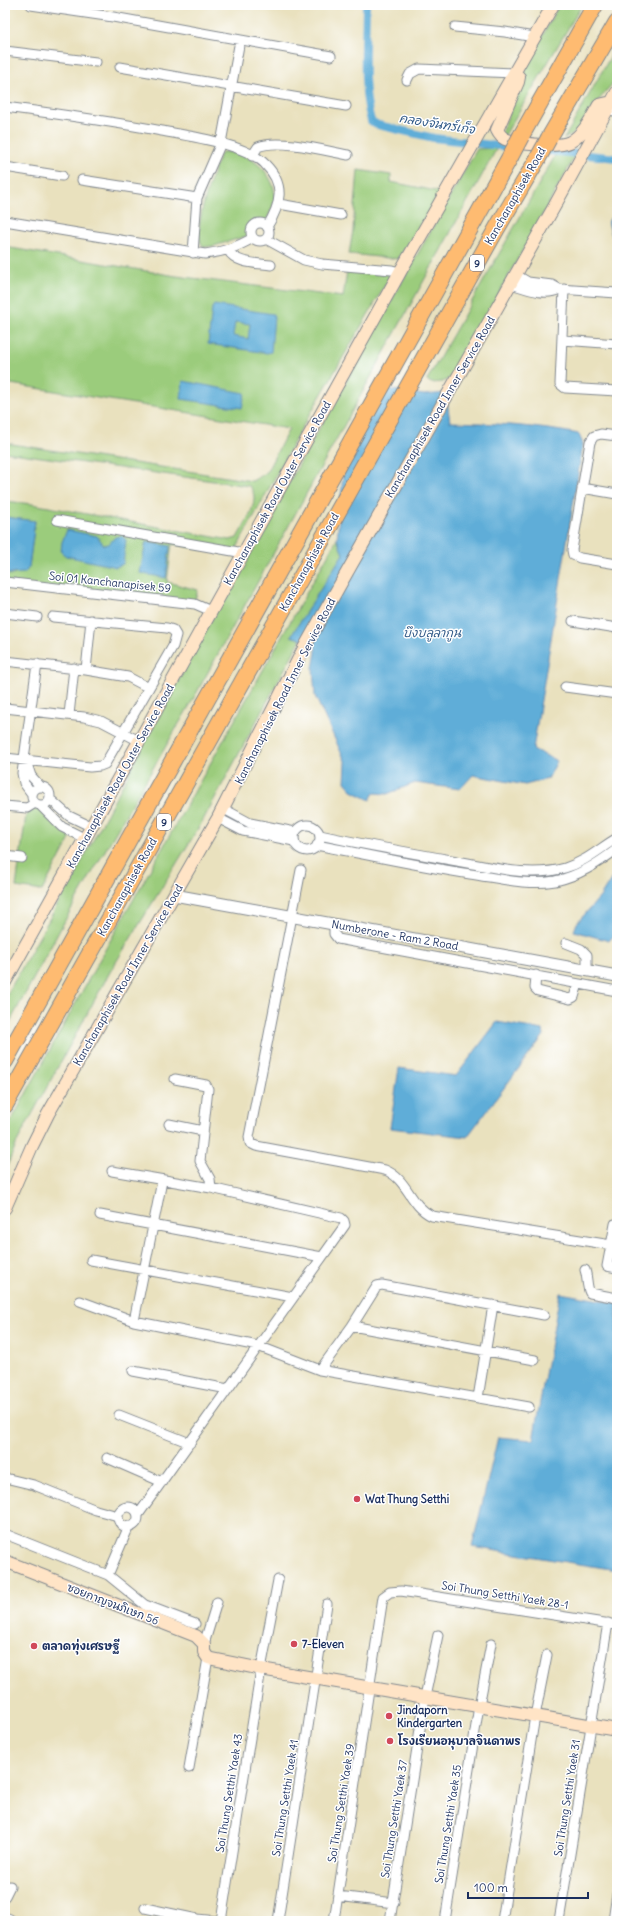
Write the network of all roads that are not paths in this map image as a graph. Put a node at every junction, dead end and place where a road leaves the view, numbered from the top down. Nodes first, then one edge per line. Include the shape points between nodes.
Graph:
1 (31, 5) edge
2 (553, 5) edge
3 (595, 5) edge
4 (617, 22) edge
5 (455, 27) dead end
6 (534, 37) junction
7 (240, 40) junction
8 (5, 51) edge
9 (331, 56) dead end
10 (96, 62) dead end
11 (120, 67) dead end
12 (514, 73) junction
13 (407, 80) dead end
14 (232, 87) junction
15 (613, 104) edge
16 (346, 106) dead end
17 (5, 107) edge
18 (221, 143) junction
19 (348, 155) dead end
20 (252, 156) junction
21 (5, 167) edge
22 (62, 176) dead end
23 (82, 180) dead end
24 (197, 198) junction
25 (279, 204) junction
26 (341, 215) dead end
27 (5, 221) edge
28 (268, 227) junction
29 (253, 238) junction
30 (266, 239) junction
31 (228, 250) junction
32 (193, 253) junction
33 (271, 265) dead end
34 (400, 272) junction
35 (513, 279) junction
36 (562, 289) junction
37 (617, 293) edge
38 (563, 340) junction
39 (617, 344) edge
40 (617, 391) edge
41 (617, 436) edge
42 (582, 488) junction
43 (617, 494) edge
44 (57, 520) dead end
45 (244, 553) junction
46 (617, 564) edge
47 (5, 582) edge
48 (212, 610) junction
49 (5, 613) edge
50 (54, 616) dead end
51 (37, 617) dead end
52 (91, 620) junction
53 (573, 621) dead end
54 (617, 628) edge
55 (5, 661) edge
56 (37, 664) junction
57 (74, 668) junction
58 (86, 670) junction
59 (565, 687) dead end
60 (149, 688) junction
61 (617, 694) edge
62 (5, 708) edge
63 (31, 711) junction
64 (69, 715) junction
65 (123, 732) junction
66 (139, 741) junction
67 (5, 758) edge
68 (25, 760) junction
69 (41, 787) junction
70 (50, 799) junction
71 (36, 801) junction
72 (5, 806) edge
73 (221, 814) junction
74 (92, 828) junction
75 (294, 836) junction
76 (320, 836) junction
77 (617, 838) edge
78 (86, 839) junction
79 (317, 845) junction
80 (617, 849) edge
81 (5, 856) edge
82 (22, 858) dead end
83 (301, 870) dead end
84 (174, 895) junction
85 (293, 916) junction
86 (334, 924) junction
87 (435, 943) junction
88 (566, 943) dead end
89 (433, 957) junction
90 (531, 960) junction
91 (587, 971) junction
92 (533, 975) junction
93 (617, 976) edge
94 (5, 982) edge
95 (578, 984) junction
96 (617, 991) edge
97 (5, 1061) edge
98 (175, 1079) dead end
99 (5, 1105) edge
100 (169, 1124) dead end
101 (203, 1131) junction
102 (112, 1172) dead end
103 (162, 1181) junction
104 (211, 1188) junction
105 (5, 1208) edge
106 (100, 1215) dead end
107 (617, 1224) edge
108 (153, 1225) junction
109 (611, 1245) junction
110 (322, 1257) junction
111 (91, 1260) dead end
112 (617, 1268) edge
113 (144, 1270) junction
114 (584, 1270) dead end
115 (293, 1297) junction
116 (617, 1298) edge
117 (80, 1301) dead end
118 (493, 1305) junction
119 (544, 1315) dead end
120 (134, 1321) junction
121 (352, 1326) junction
122 (258, 1346) junction
123 (486, 1351) junction
124 (535, 1360) dead end
125 (133, 1370) dead end
126 (320, 1370) junction
127 (228, 1389) junction
128 (478, 1398) junction
129 (529, 1407) dead end
130 (119, 1415) dead end
131 (190, 1443) junction
132 (107, 1458) dead end
133 (5, 1478) edge
134 (162, 1482) junction
135 (138, 1515) junction
136 (118, 1516) junction
137 (129, 1526) junction
138 (5, 1534) edge
139 (5, 1561) edge
140 (108, 1575) junction
141 (278, 1580) dead end
142 (390, 1592) joint
143 (217, 1602) dead end
144 (327, 1604) dead end
145 (195, 1624) dead end
146 (612, 1624) edge
147 (438, 1635) dead end
148 (204, 1644) junction
149 (491, 1644) dead end
150 (547, 1656) dead end
151 (208, 1658) junction
152 (261, 1669) junction
153 (315, 1678) junction
154 (371, 1688) junction
155 (425, 1697) junction
156 (479, 1706) junction
157 (535, 1716) junction
158 (590, 1725) junction
159 (617, 1730) edge
160 (189, 1768) dead end
161 (10, 1886) dead end
162 (617, 1894) edge
163 (5, 1896) edge
164 (338, 1896) junction
165 (394, 1903) junction
166 (144, 1908) dead end
167 (197, 1920) edge
168 (217, 1921) edge
169 (221, 1921) edge
170 (278, 1921) edge
171 (334, 1921) edge
172 (390, 1921) edge
173 (445, 1921) edge
174 (502, 1921) edge
175 (559, 1921) edge
176 (612, 1921) edge

1 - 7 street
2 - 6 main road, Kanchanaphisek Road Outer Service Road
3 - 97 highway, Kanchanaphisek Road / 9, bridge
4 - 99 highway, Kanchanaphisek Road / 9, bridge via 497,228
5 - 6 street
6 - 12 main road, Kanchanaphisek Road Outer Service Road
7 - 9 street
7 - 14 street
8 - 10 street
11 - 14 street
12 - 13 street via 419,69 410,74
12 - 15 main road via 519,77 518,82 497,130 505,139 535,144 569,143 580,135 599,105
12 - 34 main road, Kanchanaphisek Road Outer Service Road
14 - 16 street
14 - 18 street
15 - 35 main road, Kanchanaphisek Road Inner Service Road
17 - 18 street via 100,120
18 - 20 street
18 - 24 street
19 - 20 street via 272,144 258,147
20 - 25 street via 265,163 276,180 280,195
21 - 22 street
23 - 24 street
24 - 32 street
25 - 26 street
25 - 28 street
27 - 32 street
28 - 29 street via 262,224 255,225 252,231
28 - 30 street via 269,234
29 - 30 street via 259,241
29 - 31 street
30 - 34 street via 304,260
31 - 32 street via 205,254
31 - 33 street via 232,257 239,260
34 - 45 main road, Kanchanaphisek Road Outer Service Road
35 - 36 street
35 - 73 main road, Kanchanaphisek Road Inner Service Road via 303,650
36 - 37 street
36 - 38 street
38 - 39 street
38 - 40 street via 560,384 565,388
41 - 42 street via 594,436 590,442
42 - 43 street
42 - 46 street via 573,554 580,558
44 - 45 street
45 - 48 main road, Kanchanaphisek Road Outer Service Road
47 - 48 street, Soi 01 Kanchanapisek 59 via 194,604
48 - 66 main road, Kanchanaphisek Road Outer Service Road
49 - 51 street
50 - 52 street
52 - 58 street
52 - 60 street via 166,628 176,632 173,646
53 - 54 street
55 - 56 street
56 - 57 street
56 - 63 street
57 - 58 street
57 - 64 street
58 - 60 street via 128,677
59 - 61 street
60 - 65 street
62 - 63 street
63 - 64 street
63 - 68 street
64 - 65 street via 101,721
65 - 66 street
65 - 68 street via 105,764 100,766
66 - 74 main road, Kanchanaphisek Road Outer Service Road
67 - 68 street
68 - 69 street via 31,776
68 - 71 street via 22,773 24,783
69 - 70 street via 49,791
69 - 71 street via 35,789
70 - 71 street via 46,804
70 - 74 street via 69,816
71 - 72 street via 27,808
71 - 78 street via 62,826
73 - 75 street
73 - 84 main road, Kanchanaphisek Road Inner Service Road
74 - 78 main road, Kanchanaphisek Road Outer Service Road
75 - 76 street via 301,826 309,825 316,828
75 - 79 street via 298,847 304,850 311,850
76 - 77 street via 526,872 574,865
76 - 79 street
78 - 94 main road, Kanchanaphisek Road Outer Service Road
79 - 80 street via 421,866 536,882 554,881 579,873
81 - 82 street
83 - 85 street
84 - 85 street, Numberone - Ram 2 Road
84 - 105 main road, Kanchanaphisek Road Inner Service Road via 48,1114
85 - 86 street, Numberone - Ram 2 Road
85 - 109 street via 249,1137 250,1143 385,1170 399,1178 419,1208 432,1216
86 - 87 street, Numberone - Ram 2 Road
86 - 89 street via 334,934 338,939
87 - 89 street
87 - 90 street, Numberone - Ram 2 Road
88 - 91 street via 581,949 587,955
89 - 92 street
90 - 91 street, Numberone - Ram 2 Road
90 - 92 street
91 - 93 street, Numberone - Ram 2 Road
92 - 95 street
92 - 95 street via 538,991 570,999 574,997
95 - 96 street
98 - 101 street via 208,1087
100 - 101 street
101 - 104 street via 200,1161 210,1179
102 - 103 street
103 - 104 street
103 - 108 street
104 - 110 street via 341,1218 345,1225
106 - 108 street
107 - 109 street
108 - 110 street
108 - 113 street
109 - 112 street via 607,1266
110 - 115 street
111 - 113 street
113 - 115 street
113 - 120 street
114 - 116 street via 590,1293
115 - 122 street
117 - 120 street
118 - 119 street
118 - 121 street via 382,1285 377,1286
118 - 123 street
120 - 122 street
121 - 123 street
121 - 126 street
122 - 126 street
122 - 127 street
123 - 124 street
123 - 128 street
125 - 127 street
126 - 128 street
127 - 131 street
128 - 129 street
130 - 131 street
131 - 134 street
132 - 134 street
133 - 136 street via 34,1485
134 - 135 street
135 - 136 street via 129,1507 122,1509
135 - 137 street via 135,1523
136 - 137 street via 120,1522
137 - 140 street
138 - 140 street
139 - 148 main road, ซอยกาญจนภิเษก 56 via 196,1636
140 - 145 street via 145,1605
141 - 152 street, Soi Thung Setthi Yaek 43
142 - 146 street, Soi Thung Setthi Yaek 28-1 via 401,1591
142 - 154 street, Soi Thung Setthi Yaek 39 via 383,1597
143 - 148 street
144 - 153 street, Soi Thung Setthi Yaek 41
146 - 158 street, Soi Thung Setthi Yaek 31
147 - 155 street, Soi Thung Setthi Yaek 37
148 - 151 main road via 204,1652
149 - 156 street, Soi Thung Setthi Yaek 35
150 - 157 street
151 - 152 main road
151 - 160 street
152 - 153 main road
152 - 169 street, Soi Thung Setthi Yaek 43
153 - 154 main road
153 - 170 street, Soi Thung Setthi Yaek 41
154 - 155 main road
154 - 164 street, Soi Thung Setthi Yaek 39
155 - 156 main road
155 - 165 street, Soi Thung Setthi Yaek 37
156 - 157 main road
156 - 173 street, Soi Thung Setthi Yaek 35
157 - 158 main road
157 - 174 street
158 - 159 main road
158 - 175 street, Soi Thung Setthi Yaek 31
161 - 163 street
162 - 176 street
164 - 165 street
164 - 171 street, Soi Thung Setthi Yaek 39
165 - 172 street, Soi Thung Setthi Yaek 37
166 - 167 street
167 - 168 street

